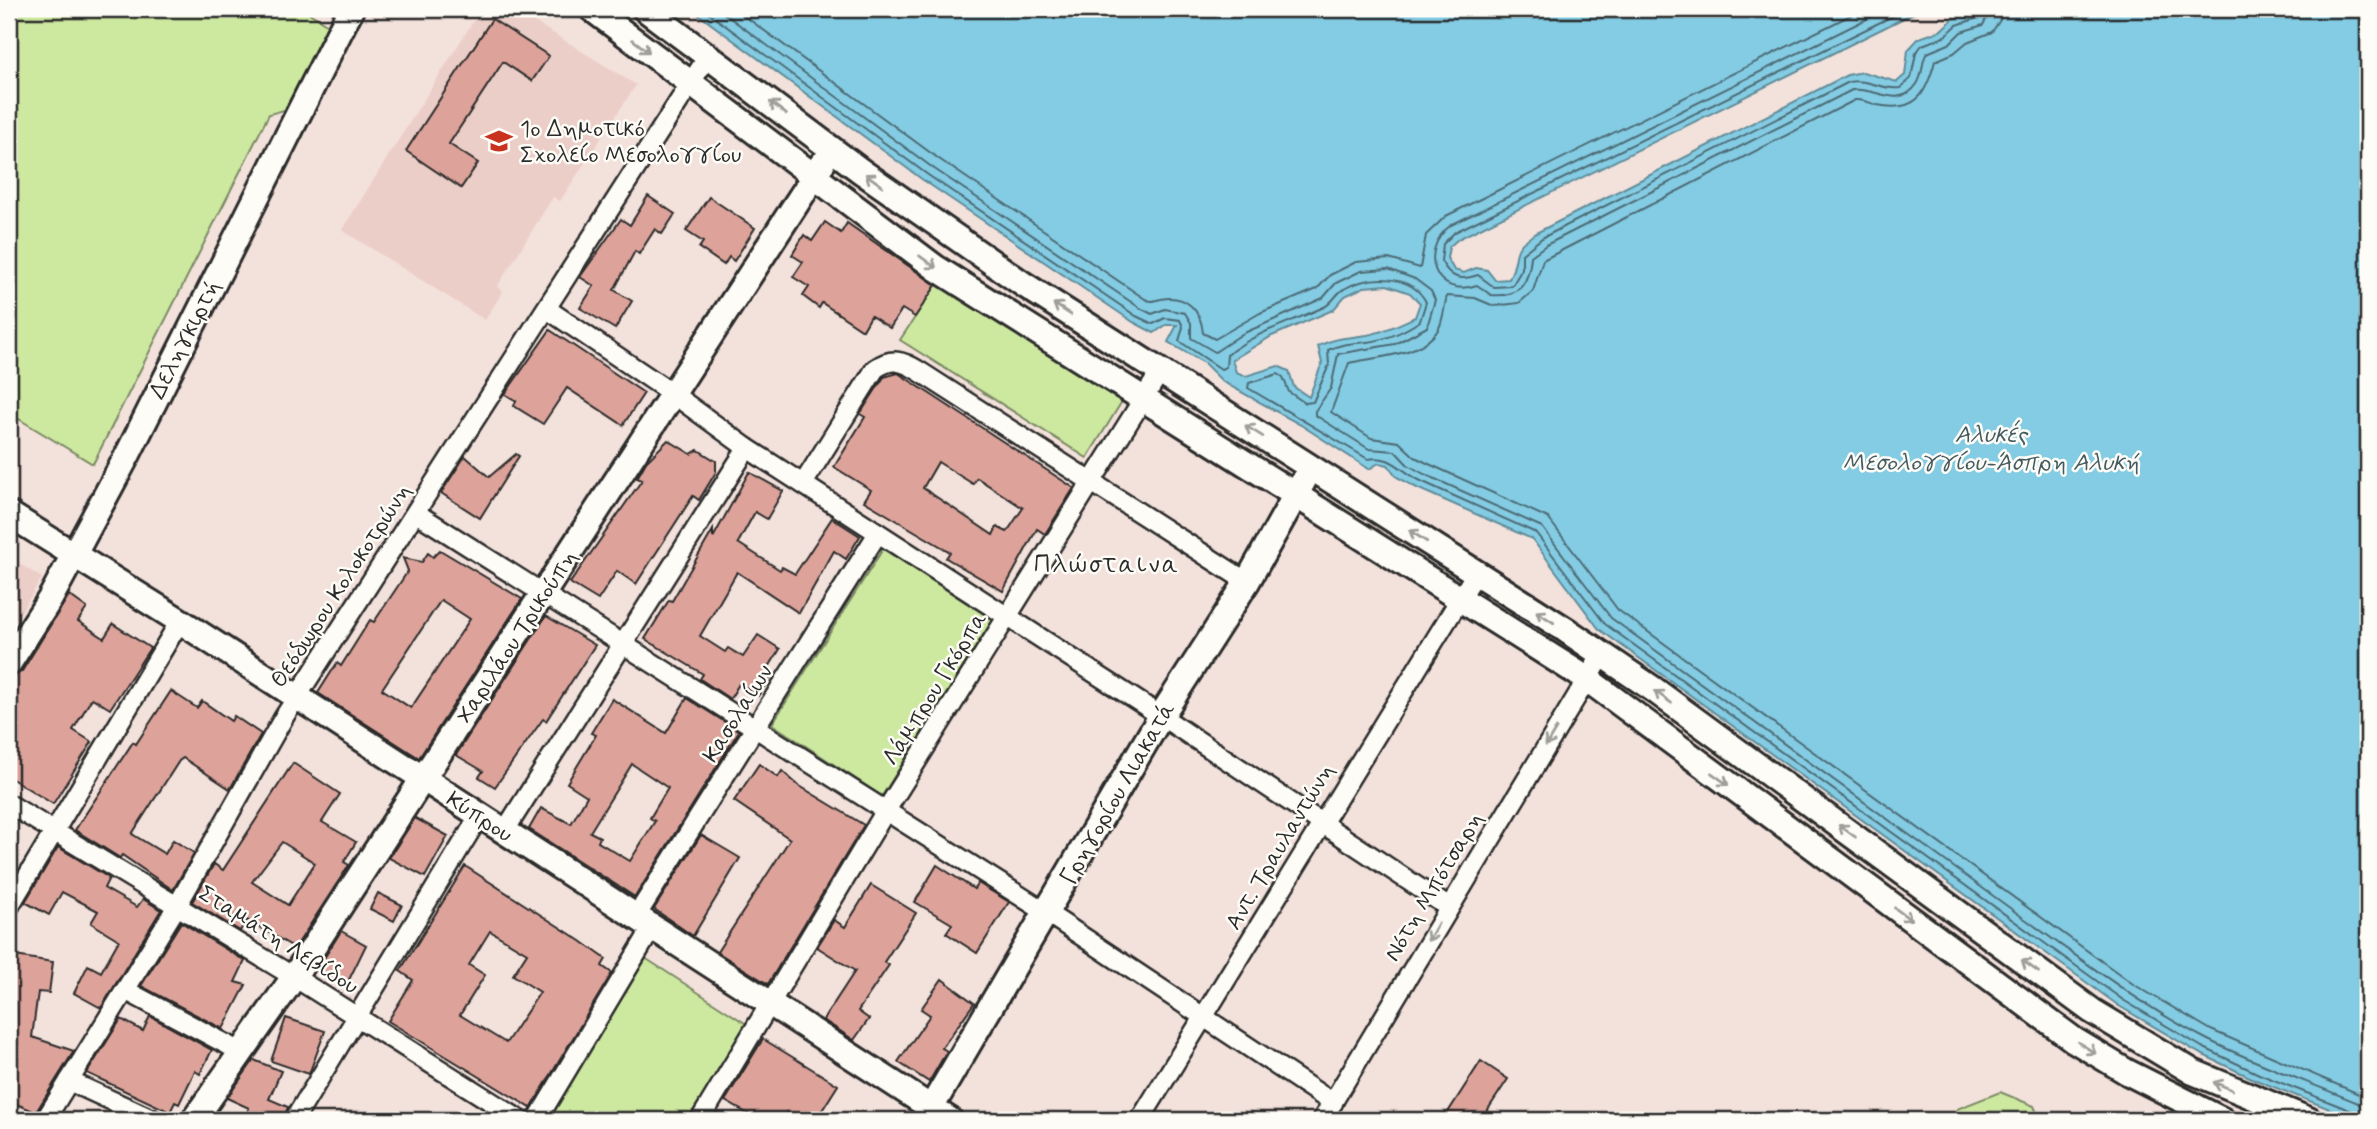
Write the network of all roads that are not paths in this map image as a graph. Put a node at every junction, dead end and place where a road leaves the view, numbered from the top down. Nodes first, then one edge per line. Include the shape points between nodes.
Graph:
1 (351, 9) edge
2 (592, 9) edge
3 (645, 9) edge
4 (708, 56) junction
5 (691, 84) junction
6 (832, 149) junction
7 (813, 178) junction
8 (547, 309) junction
9 (1160, 372) junction
10 (673, 394) junction
11 (1143, 399) junction
12 (747, 448) junction
13 (1311, 467) junction
14 (803, 484) junction
15 (1090, 484) junction
16 (1296, 495) junction
17 (416, 513) junction
18 (9, 514) edge
19 (878, 533) junction
20 (72, 555) junction
21 (1476, 573) junction
22 (1247, 582) junction
23 (544, 592) junction
24 (1461, 599) junction
25 (1007, 617) junction
26 (180, 621) junction
27 (624, 643) junction
28 (1601, 656) junction
29 (9, 663) edge
30 (1587, 679) junction
31 (298, 697) junction
32 (1161, 716) junction
33 (757, 728) junction
34 (423, 779) junction
35 (9, 804) edge
36 (886, 812) junction
37 (480, 815) junction
38 (1320, 822) junction
39 (55, 832) junction
40 (504, 832) junction
41 (177, 906) junction
42 (9, 907) edge
43 (1448, 907) junction
44 (1047, 913) junction
45 (643, 923) junction
46 (294, 977) junction
47 (125, 990) junction
48 (769, 1004) junction
49 (357, 1017) junction
50 (1204, 1019) junction
51 (241, 1052) junction
52 (69, 1081) junction
53 (1333, 1103) junction
54 (935, 1116) edge
55 (203, 1117) edge
56 (45, 1120) edge
57 (154, 1120) edge
58 (294, 1120) edge
59 (520, 1120) edge
60 (537, 1120) edge
61 (700, 1120) edge
62 (1140, 1120) edge
63 (1322, 1120) edge
64 (2222, 1120) edge
65 (2309, 1120) edge

1 - 20 street, Δεληγκιρτή via 127,456
2 -> 5 street
3 - 4 street
4 - 5 street, Θεόδωρου Κολοκοτρώνη
6 -> 4 street
5 - 7 street
5 - 8 street, Θεόδωρου Κολοκοτρώνη
6 - 7 street, Χαριλάου Τρικούπη
9 -> 6 street via 989,261
7 - 10 street, Χαριλάου Τρικούπη
7 -> 11 street via 936,268
8 - 10 street
8 - 17 street, Θεόδωρου Κολοκοτρώνη
9 - 11 street, Λάμπρου Γκόρπα
13 -> 9 street
10 - 12 street
10 - 23 street, Χαριλάου Τρικούπη
11 - 15 street, Λάμπρου Γκόρπα
11 - 16 street
12 - 14 street
12 - 27 street
13 - 16 street, Γρηγορίου Λιακατά
21 -> 13 street
14 - 15 street via 876,369 897,360
14 - 19 street
15 - 22 street
15 - 25 street, Λάμπρου Γκόρπα
16 - 22 street, Γρηγορίου Λιακατά
16 - 24 street
17 - 23 street
17 - 31 street, Θεόδωρου Κολοκοτρώνη
18 - 20 street, Κύπρου
19 - 25 street
19 - 33 street, Κασολαίων
20 - 26 street, Κύπρου
20 - 29 street, Δεληγκιρτή
21 - 24 street, Αντ. Τραυλαντώνη
28 -> 21 street
22 - 32 street, Γρηγορίου Λιακατά
23 - 27 street
23 - 34 street, Χαριλάου Τρικούπη
24 - 30 street
24 - 38 street, Αντ. Τραυλαντώνη
25 - 32 street
25 - 36 street, Λάμπρου Γκόρπα
26 - 31 street, Κύπρου
26 - 39 street
27 - 33 street
27 - 40 street
28 - 30 street, Νότη Μπότσαρη
65 -> 28 street via 2215,1082 2120,1030 1664,697
30 -> 43 street, Νότη Μπότσαρη
30 -> 64 street via 2074,1040
31 - 34 street, Κύπρου
31 - 41 street, Θεόδωρου Κολοκοτρώνη
32 - 38 street
32 - 44 street, Γρηγορίου Λιακατά
33 - 36 street
33 - 45 street, Κασολαίων
34 - 37 street, Κύπρου
34 - 46 street, Χαριλάου Τρικούπη
35 - 39 street, Σταμάτη Λεβίδου
36 - 44 street
36 - 48 street, Λάμπρου Γκόρπα
37 - 40 street, Κύπρου
37 - 49 street
38 - 43 street
38 - 50 street, Αντ. Τραυλαντώνη
39 - 41 street, Σταμάτη Λεβίδου
39 - 42 street
40 - 45 street, Κύπρου
41 - 46 street, Σταμάτη Λεβίδου
41 - 47 street, Θεόδωρου Κολοκοτρώνη
43 -> 53 street, Νότη Μπότσαρη
44 - 50 street
44 - 54 street, Γρηγορίου Λιακατά
45 - 48 street, Κύπρου
45 - 60 street, Κασολαίων
46 - 49 street, Σταμάτη Λεβίδου
46 - 51 street, Χαριλάου Τρικούπη
47 - 51 street
47 - 52 street, Θεόδωρου Κολοκοτρώνη
48 - 54 street, Κύπρου
48 - 61 street, Λάμπρου Γκόρπα
49 - 58 street
49 - 59 street, Σταμάτη Λεβίδου
50 - 53 street
50 - 62 street, Αντ. Τραυλαντώνη
51 - 55 street, Χαριλάου Τρικούπη
52 - 56 street, Θεόδωρου Κολοκοτρώνη
52 - 57 street
53 - 63 street, Νότη Μπότσαρη

